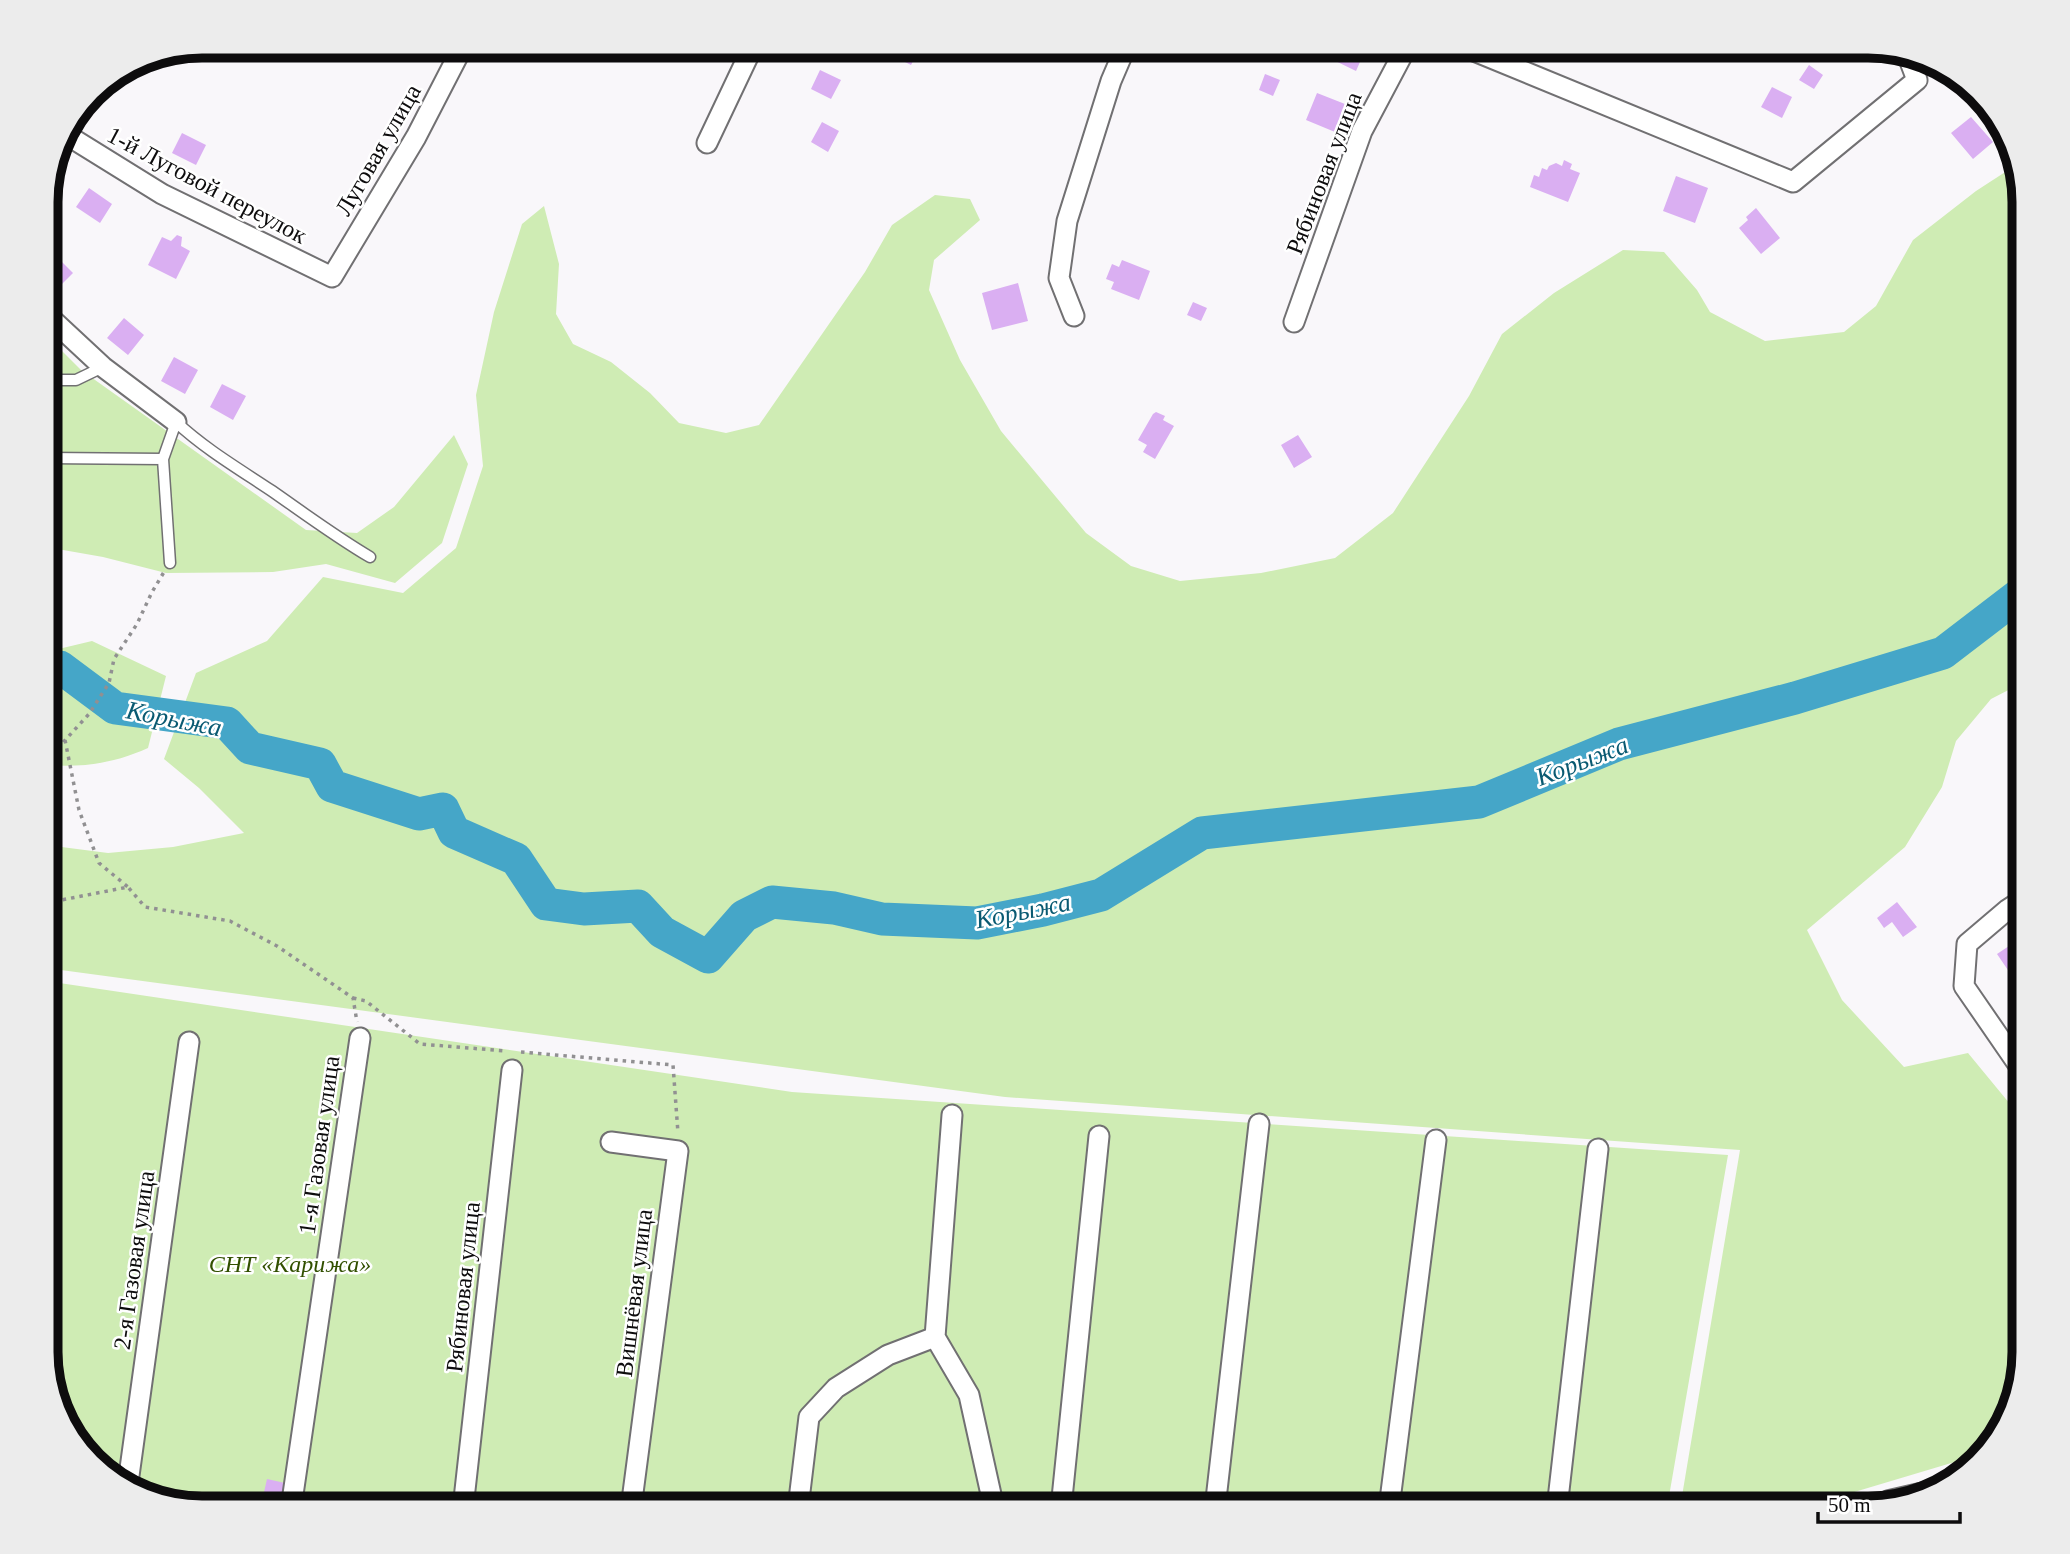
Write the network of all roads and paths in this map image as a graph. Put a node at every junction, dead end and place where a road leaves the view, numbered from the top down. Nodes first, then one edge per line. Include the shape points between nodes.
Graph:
1 (457, 58) edge
2 (747, 58) edge
3 (1121, 58) edge
4 (1401, 58) edge
5 (1491, 58) edge
6 (1911, 64) edge
7 (73, 139) edge
8 (707, 143) dead end
9 (332, 277) joint
10 (1074, 316) dead end
11 (1294, 322) dead end
12 (58, 325) edge
13 (103, 367) junction
14 (58, 380) edge
15 (176, 422) junction
16 (58, 458) edge
17 (163, 459) junction
18 (370, 557) dead end
19 (170, 563) joint
20 (65, 740) junction
21 (58, 748) edge
22 (128, 887) junction
23 (58, 901) edge
24 (2012, 907) edge
25 (353, 998) junction
26 (360, 1038) joint
27 (189, 1042) dead end
28 (2012, 1054) edge
29 (512, 1070) dead end
30 (951, 1115) dead end
31 (1259, 1124) dead end
32 (678, 1135) dead end
33 (1099, 1136) dead end
34 (1436, 1139) dead end
35 (611, 1142) dead end
36 (1598, 1149) dead end
37 (935, 1337) junction
38 (129, 1476) edge
39 (293, 1496) edge
40 (464, 1496) edge
41 (633, 1496) edge
42 (799, 1496) edge
43 (991, 1496) edge
44 (1062, 1496) edge
45 (1216, 1496) edge
46 (1391, 1496) edge
47 (1559, 1496) edge

1 - 9 street, Луговая улица via 416,137
2 - 8 street
3 - 10 street via 1067,221 1059,278
4 - 11 street, Рябиновая улица via 1363,131
5 - 6 street via 1793,181 1917,79
7 - 9 street, 1-й Луговой переулок via 162,194
12 - 13 street
13 - 14 lane via 76,380
13 - 15 street
15 - 17 lane
15 - 18 lane via 197,442
16 - 17 lane
17 - 19 lane
19 - 20 path via 114,659 109,683
20 - 21 path
20 - 22 path via 79,810 99,863
22 - 23 path
22 - 25 path via 145,907 230,920
24 - 28 street via 1967,944 1964,986
25 - 26 path
25 - 32 path via 366,1001 420,1044 673,1065
26 - 39 street, 1-я Газовая улица
27 - 38 street, 2-я Газовая улица
29 - 40 street, Рябиновая улица
30 - 37 street
31 - 45 street
33 - 44 street
34 - 46 street
35 - 41 street, Вишнёвая улица via 678,1151
36 - 47 street
37 - 42 street via 888,1355 836,1388 809,1417
37 - 43 street via 969,1395

